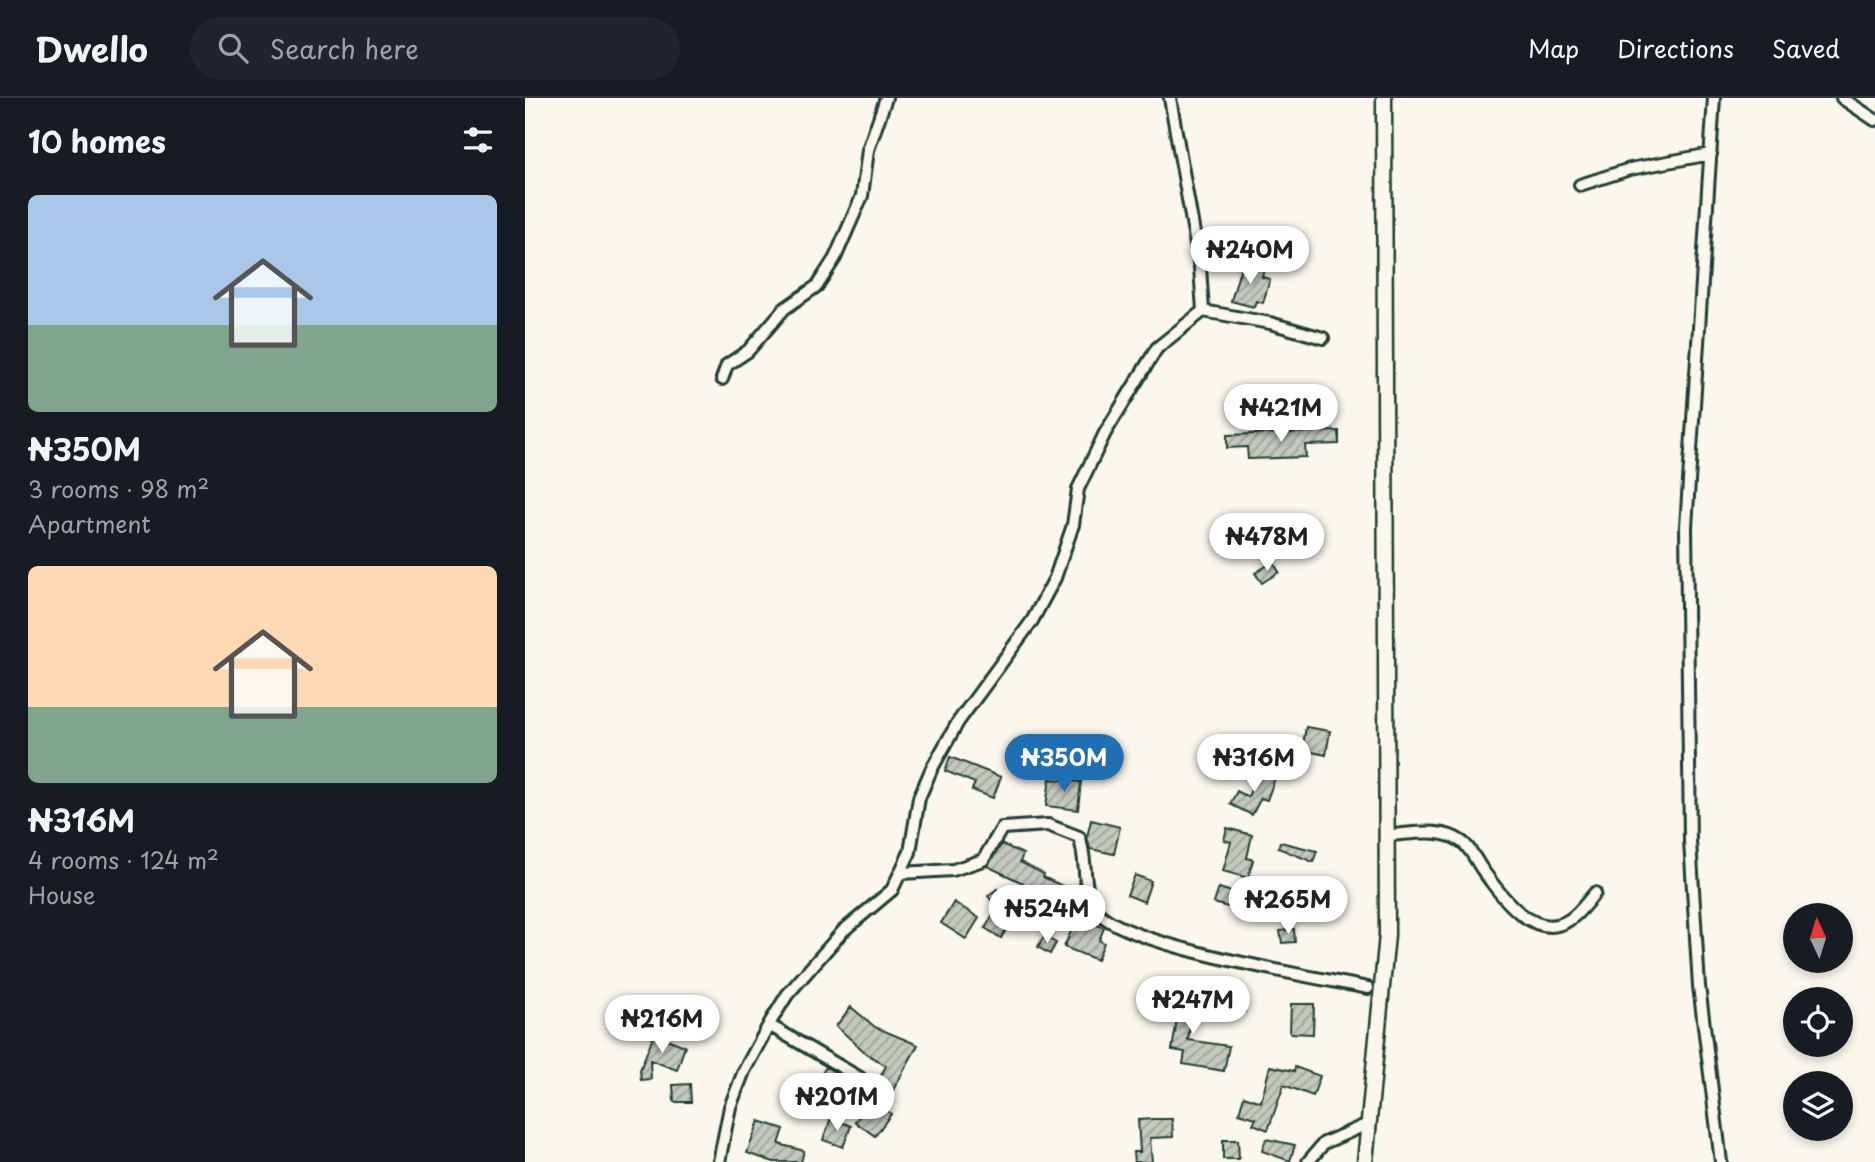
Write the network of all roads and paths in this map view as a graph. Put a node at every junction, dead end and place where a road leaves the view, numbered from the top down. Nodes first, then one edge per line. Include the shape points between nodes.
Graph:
1 (886, 98) edge
2 (1170, 98) edge
3 (1384, 98) edge
4 (1714, 98) edge
5 (1842, 98) edge
6 (1875, 120) edge
7 (1710, 154) junction
8 (1580, 185) dead end
9 (1203, 311) junction
10 (1323, 338) dead end
11 (722, 379) dead end
12 (1388, 835) junction
13 (901, 873) junction
14 (1595, 893) dead end
15 (1368, 988) dead end
16 (768, 1025) junction
17 (860, 1078) dead end
18 (1370, 1123) junction
19 (719, 1162) edge
20 (1308, 1162) edge
21 (1365, 1162) edge
22 (1721, 1162) edge

1 - 11 street via 868,150 862,196 835,258 817,286 784,309 748,351 727,365
2 - 9 street via 1201,267
3 - 12 main road
4 - 7 street
5 - 6 street
7 - 8 street via 1630,169
7 - 22 street via 1686,527 1692,868 1699,986
9 - 10 street
9 - 13 street via 1157,348 1105,433 1078,489 1073,525 1055,578 1032,621 958,722 931,770 919,798 910,852
12 - 14 street via 1434,832 1464,842 1494,884 1534,923 1561,924
12 - 18 main road via 1386,948
13 - 15 street via 953,870 983,860 1002,828 1048,825 1079,837 1093,906 1114,925 1153,942
13 - 16 street via 892,890 843,932 787,995
16 - 17 street
16 - 19 street via 730,1107
18 - 20 street via 1324,1143
18 - 21 main road

